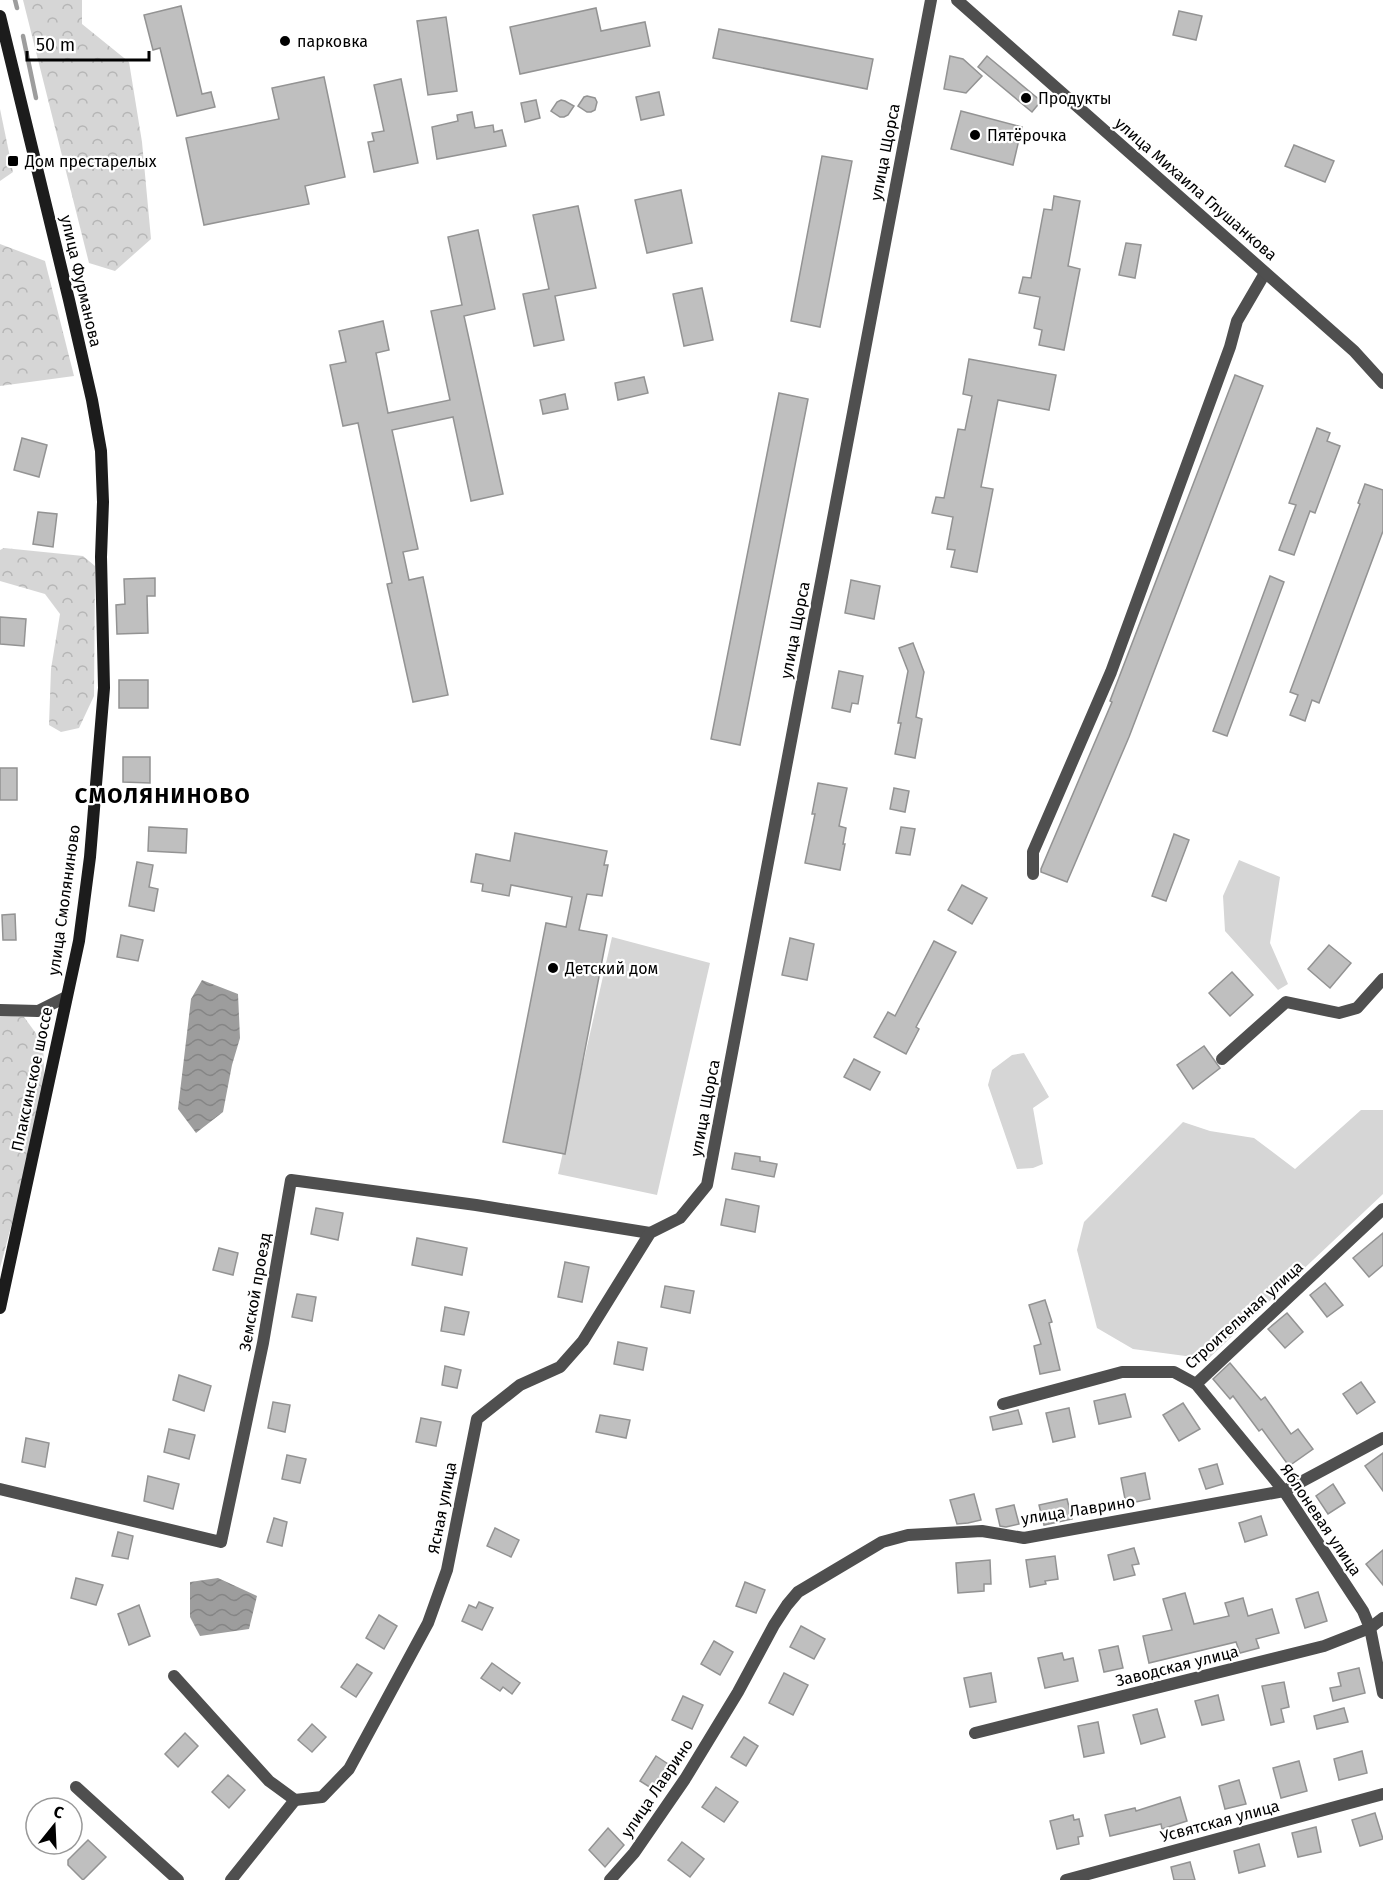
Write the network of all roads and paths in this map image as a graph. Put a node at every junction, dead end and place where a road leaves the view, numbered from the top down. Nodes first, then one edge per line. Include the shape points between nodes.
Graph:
1 (931, 0) edge
2 (957, 0) edge
3 (0, 16) edge
4 (1265, 273) junction
5 (1383, 383) edge
6 (101, 557) joint
7 (1033, 874) dead end
8 (1383, 979) edge
9 (66, 997) junction
10 (0, 1010) edge
11 (1222, 1059) dead end
12 (1383, 1209) edge
13 (649, 1236) junction
14 (0, 1308) edge
15 (1196, 1384) junction
16 (1003, 1404) dead end
17 (1383, 1438) edge
18 (0, 1489) edge
19 (1284, 1491) junction
20 (1383, 1618) edge
21 (1370, 1628) junction
22 (174, 1676) dead end
23 (1383, 1693) edge
24 (975, 1733) dead end
25 (76, 1787) dead end
26 (1383, 1794) edge
27 (295, 1800) junction
28 (178, 1880) edge
29 (231, 1880) edge
30 (610, 1880) edge
31 (1066, 1880) edge

1 - 13 street, улица Щорса via 706,1185 680,1218
2 - 4 street, улица Михаила Глушанкова
3 - 6 main road, улица Фурманова via 96,420 103,502
4 - 5 street, улица Михаила Глушанкова via 1354,351
4 - 7 street via 1238,321 1111,672 1033,852
6 - 9 main road, улица Смоляниново via 104,688 90,857 79,941
8 - 11 street via 1358,1008 1339,1013 1286,1002
9 - 10 street via 38,1011
9 - 14 main road, Плаксинское шоссе
12 - 15 street, Строительная улица
13 - 18 street, Земской проезд via 476,1205 291,1180 263,1343 221,1542
13 - 27 street, Ясная улица via 583,1341 560,1367 520,1385 477,1419 447,1570 428,1623 349,1769 322,1797
15 - 16 street, Строительная улица via 1174,1372 1122,1372
15 - 19 street, Яблоневая улица
17 - 19 street, улица Лаврино
19 - 21 street, Яблоневая улица via 1363,1611
19 - 30 street, улица Лаврино via 1024,1538 982,1531 908,1535 882,1542 798,1593 787,1605 685,1779 634,1853
20 - 21 street, Заводская улица
21 - 23 street, Яблоневая улица
21 - 24 street, Заводская улица via 1324,1646
22 - 27 street via 269,1781
25 - 28 street
26 - 31 street, Усвятская улица
27 - 29 street

